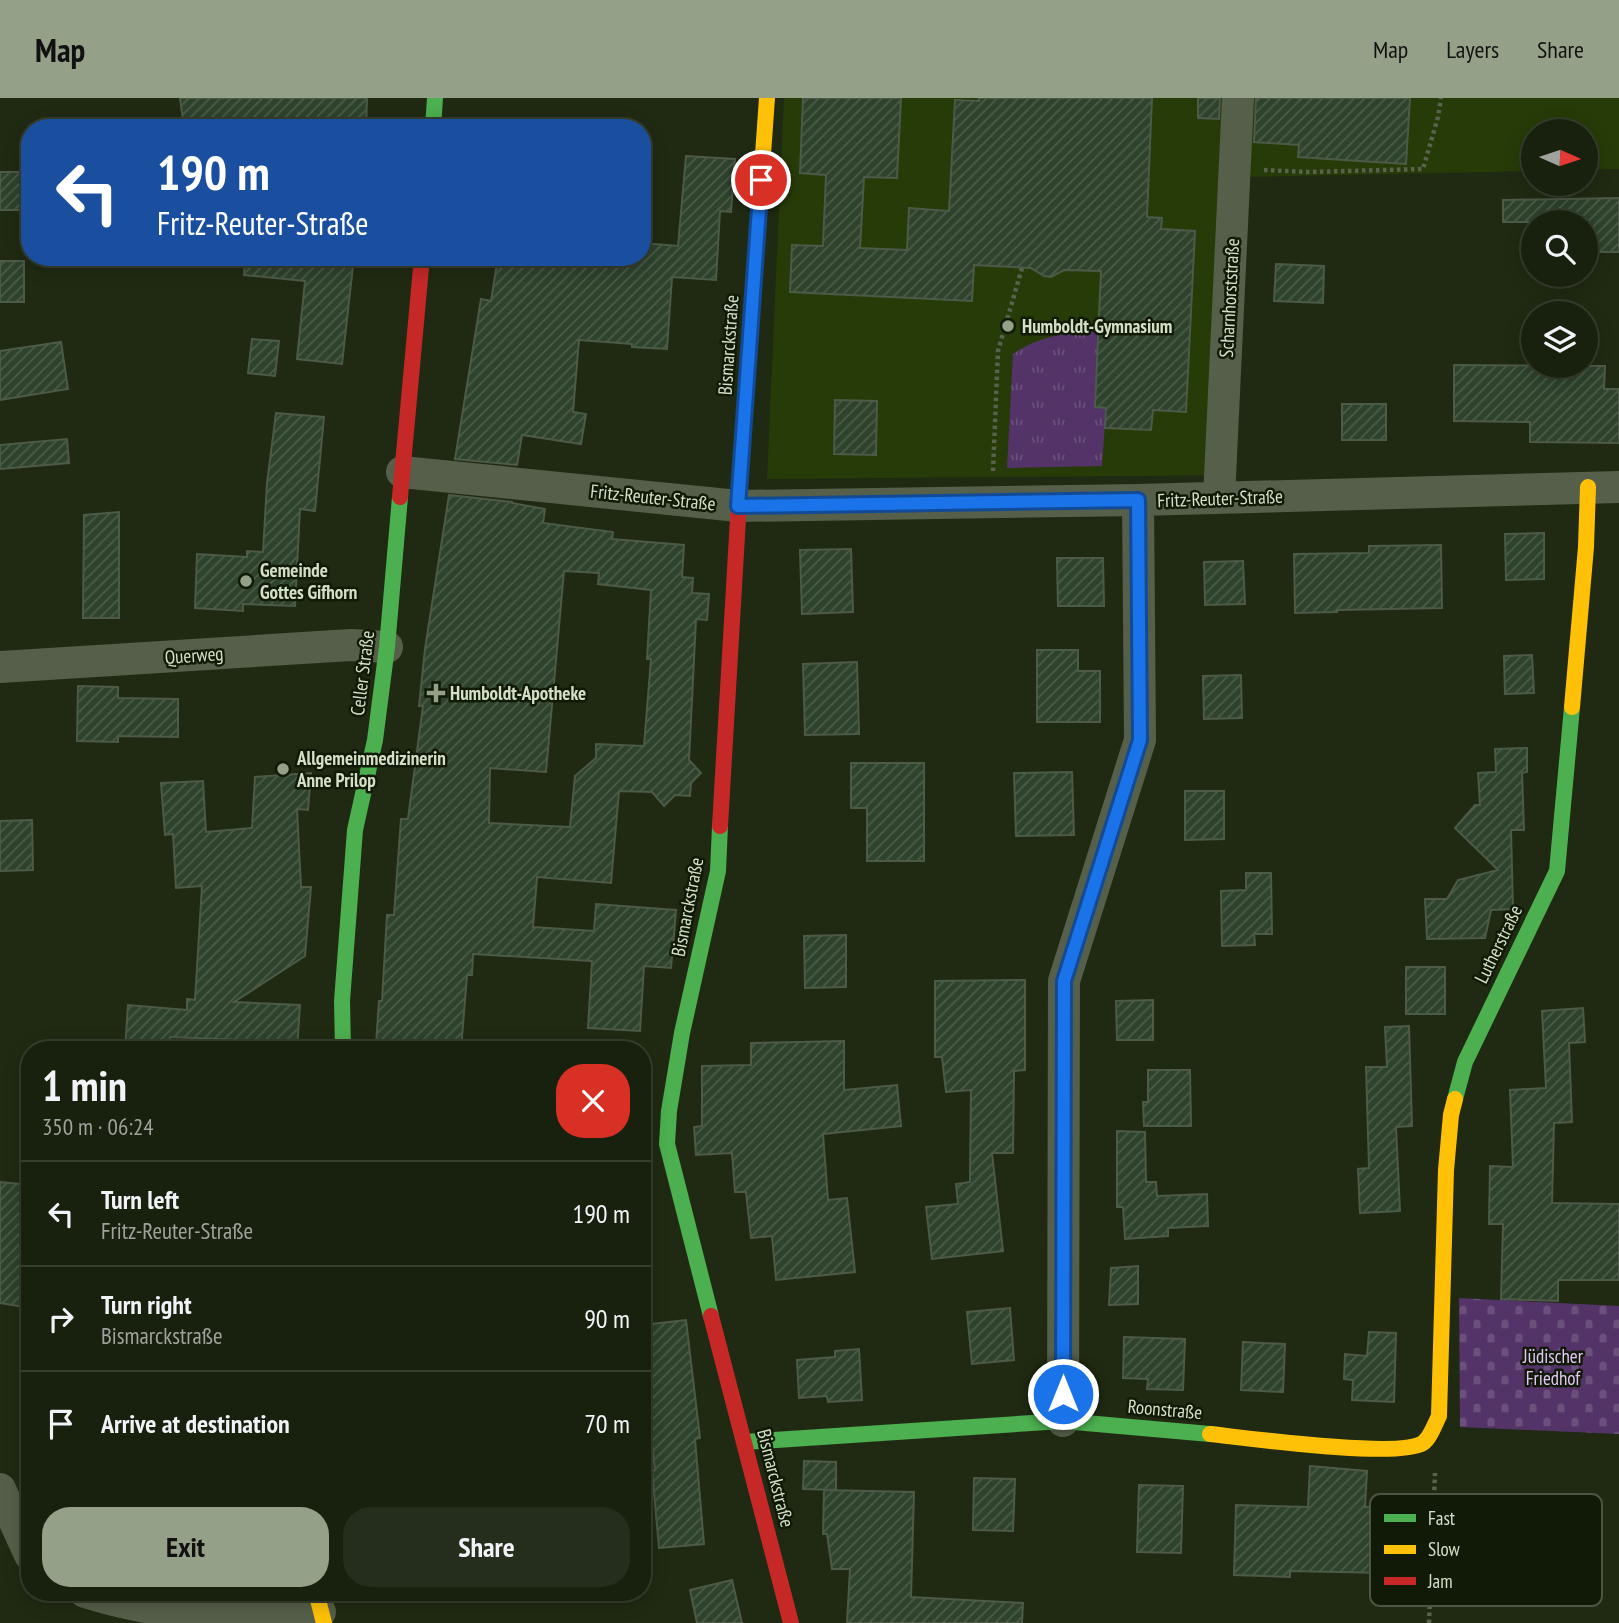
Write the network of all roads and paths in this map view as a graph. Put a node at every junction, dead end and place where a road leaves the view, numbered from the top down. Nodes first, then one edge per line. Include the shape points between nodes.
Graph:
1 (436, 98) edge
2 (767, 98) edge
3 (1238, 98) edge
4 (1441, 98) edge
5 (434, 119) edge
6 (1235, 168) junction
7 (421, 266) edge
8 (1021, 268) dead end
9 (993, 450) dead end
10 (402, 472) junction
11 (1604, 487) edge
12 (1219, 498) junction
13 (1138, 500) junction
14 (738, 506) junction
15 (387, 647) junction
16 (0, 667) edge
17 (344, 1041) edge
18 (1063, 1421) junction
19 (745, 1442) junction
20 (1425, 1442) junction
21 (0, 1489) edge
22 (1434, 1494) edge
23 (21, 1535) edge
24 (113, 1601) edge
25 (320, 1609) edge
26 (791, 1623) edge

1 - 5 street
2 - 14 street, Bismarckstraße
3 - 6 street, Scharnhorststraße
4 - 6 path via 1423,169 1308,172
6 - 12 street, Scharnhorststraße
7 - 10 street, Celler Straße
8 - 9 path via 998,351
10 - 14 street, Fritz-Reuter-Straße
10 - 15 street, Celler Straße
11 - 12 street, Fritz-Reuter-Straße
11 - 20 street, Lutherstraße via 1586,547 1557,871 1465,1062 1451,1115 1439,1416
12 - 13 street, Fritz-Reuter-Straße
13 - 14 street, Fritz-Reuter-Straße
13 - 18 street via 1140,740 1064,981
14 - 19 street, Bismarckstraße via 718,871 682,1033 667,1144
15 - 16 street, Querweg via 351,645
15 - 17 street, Celler Straße via 375,740 355,830 342,1002
18 - 19 street, Roonstraße
18 - 20 street, Roonstraße via 1369,1448 1409,1449
19 - 26 street, Bismarckstraße
20 - 22 path via 1435,1471
21 - 23 street
24 - 25 street via 216,1617 288,1618

